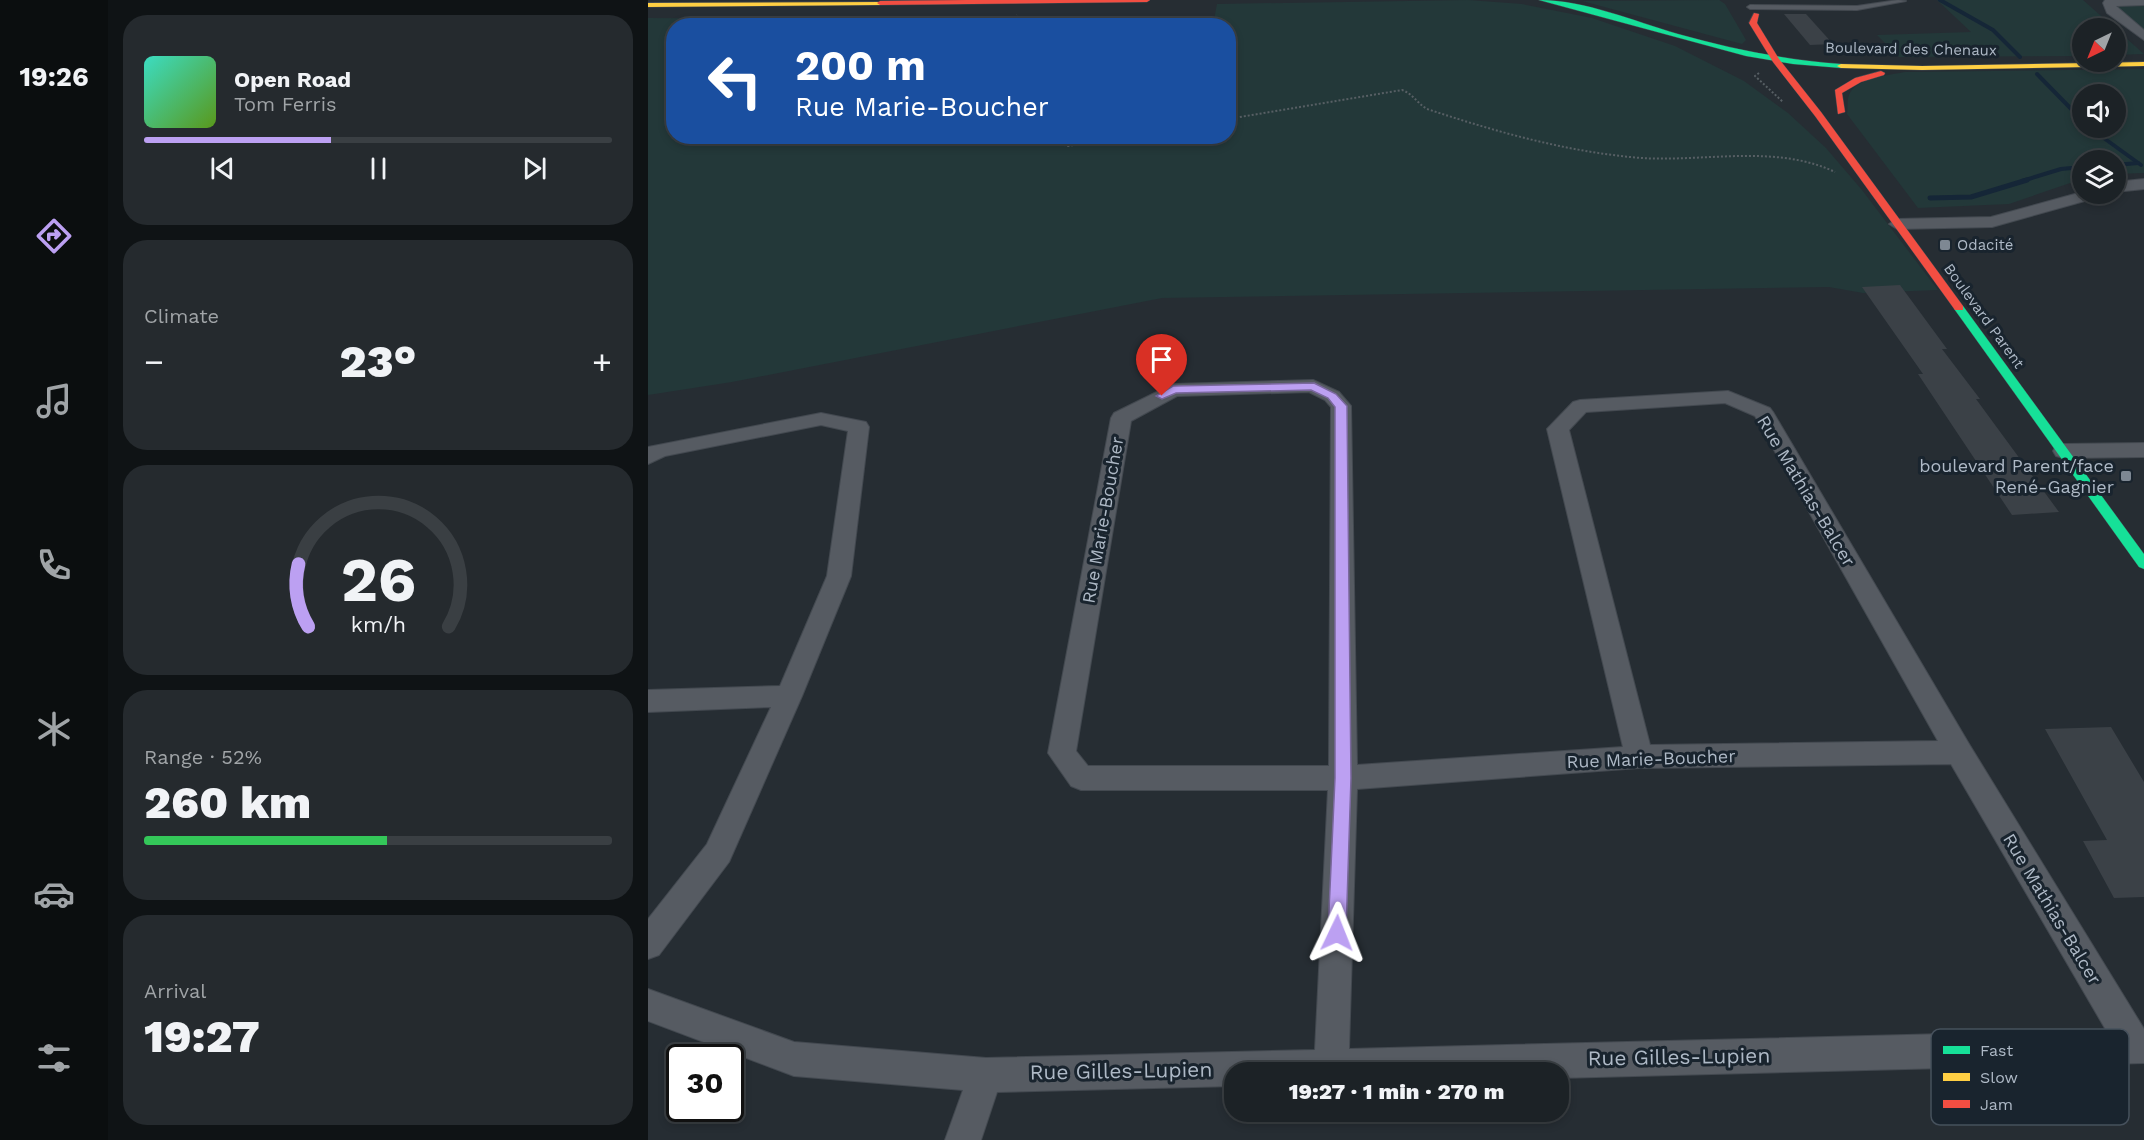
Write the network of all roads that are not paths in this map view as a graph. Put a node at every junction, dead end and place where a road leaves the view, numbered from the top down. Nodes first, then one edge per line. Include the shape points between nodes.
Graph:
1 (1147, 0) edge
2 (1542, 0) edge
3 (1029, 1) edge
4 (1902, 1) edge
5 (2144, 1) edge
6 (873, 2) edge
7 (1572, 2) edge
8 (648, 5) edge
9 (1751, 7) edge
10 (1772, 23) dead end
11 (2144, 36) edge
12 (1790, 46) dead end
13 (1776, 60) junction
14 (1804, 63) junction
15 (2144, 64) edge
16 (1921, 68) junction
17 (2144, 184) edge
18 (2126, 186) edge
19 (2072, 200) edge
20 (1918, 219) junction
21 (1897, 224) junction
22 (1932, 237) dead end
23 (2077, 447) junction
24 (2144, 450) edge
25 (648, 457) edge
26 (2102, 469) dead end
27 (2144, 564) edge
28 (789, 696) junction
29 (648, 701) edge
30 (1959, 752) junction
31 (1639, 758) junction
32 (1343, 778) junction
33 (648, 944) edge
34 (648, 1005) edge
35 (2129, 1029) edge
36 (2129, 1030) edge
37 (2139, 1046) edge
38 (1931, 1051) edge
39 (1331, 1062) edge
40 (1493, 1062) edge
41 (1224, 1069) edge
42 (986, 1075) junction
43 (963, 1140) edge

1 - 3 main road
2 - 7 main road, Boulevard des Chenaux
3 - 6 main road
4 - 9 lane via 1857,8
5 - 11 street via 2109,3 2111,10
6 - 8 main road
7 - 13 main road, Boulevard des Chenaux via 1715,47
9 - 10 main road
9 - 13 main road, Boulevard Parent via 1753,23
12 - 14 main road
13 - 14 main road, Boulevard des Chenaux
13 - 21 main road, Boulevard Parent
14 - 16 main road, Boulevard des Chenaux
14 - 16 main road via 1844,117 1838,92 1847,84 1864,77
15 - 16 main road, Boulevard des Chenaux
17 - 18 street
19 - 20 street via 1992,222
20 - 21 street
20 - 22 main road
21 - 23 main road, Boulevard Parent
23 - 24 street
23 - 26 main road, Boulevard Parent
23 - 27 main road, Boulevard Parent
25 - 28 street via 658,450 821,418 859,427 838,576
28 - 29 street
28 - 33 street via 718,854
30 - 31 street, Rue Marie-Boucher
30 - 31 street, Rue Mathias-Balcer via 1763,412 1728,397 1580,406 1558,429
30 - 35 street, Rue Mathias-Balcer
31 - 32 street, Rue Marie-Boucher
32 - 32 street, Rue Marie-Boucher via 1341,406 1314,386 1173,390 1120,418 1062,753 1081,778
32 - 39 street, Rue Marie-Boucher
34 - 42 street, Rue Gilles-Lupien via 794,1059
36 - 37 street, Rue Mathias-Balcer
38 - 40 street, Rue Gilles-Lupien
41 - 42 street, Rue Gilles-Lupien
42 - 43 street

